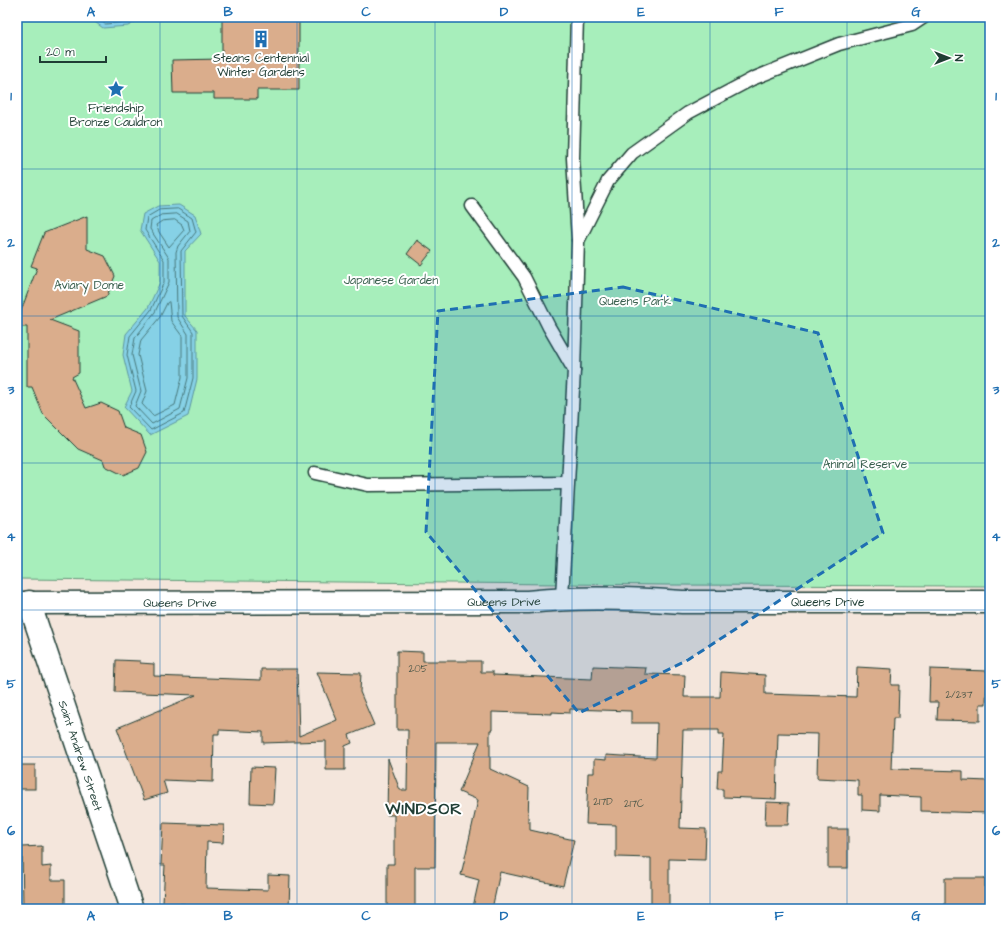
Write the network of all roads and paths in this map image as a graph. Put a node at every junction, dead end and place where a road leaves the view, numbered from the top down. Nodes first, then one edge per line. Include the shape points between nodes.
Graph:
1 (577, 17) edge
2 (924, 17) edge
3 (472, 206) dead end
4 (578, 241) junction
5 (574, 370) junction
6 (315, 473) dead end
7 (567, 483) junction
8 (562, 598) junction
9 (990, 602) edge
10 (23, 603) edge
11 (132, 909) edge

1 - 4 lane via 573,158
2 - 4 lane via 912,25 839,44 752,79 688,113 632,153 621,164 608,181
3 - 5 lane via 524,277
4 - 5 lane
5 - 7 lane
6 - 7 lane via 368,485
7 - 8 lane
8 - 9 main road, Queens Drive via 633,598 682,602
8 - 10 main road, Queens Drive via 528,602
10 - 11 main road, Saint Andrew Street

